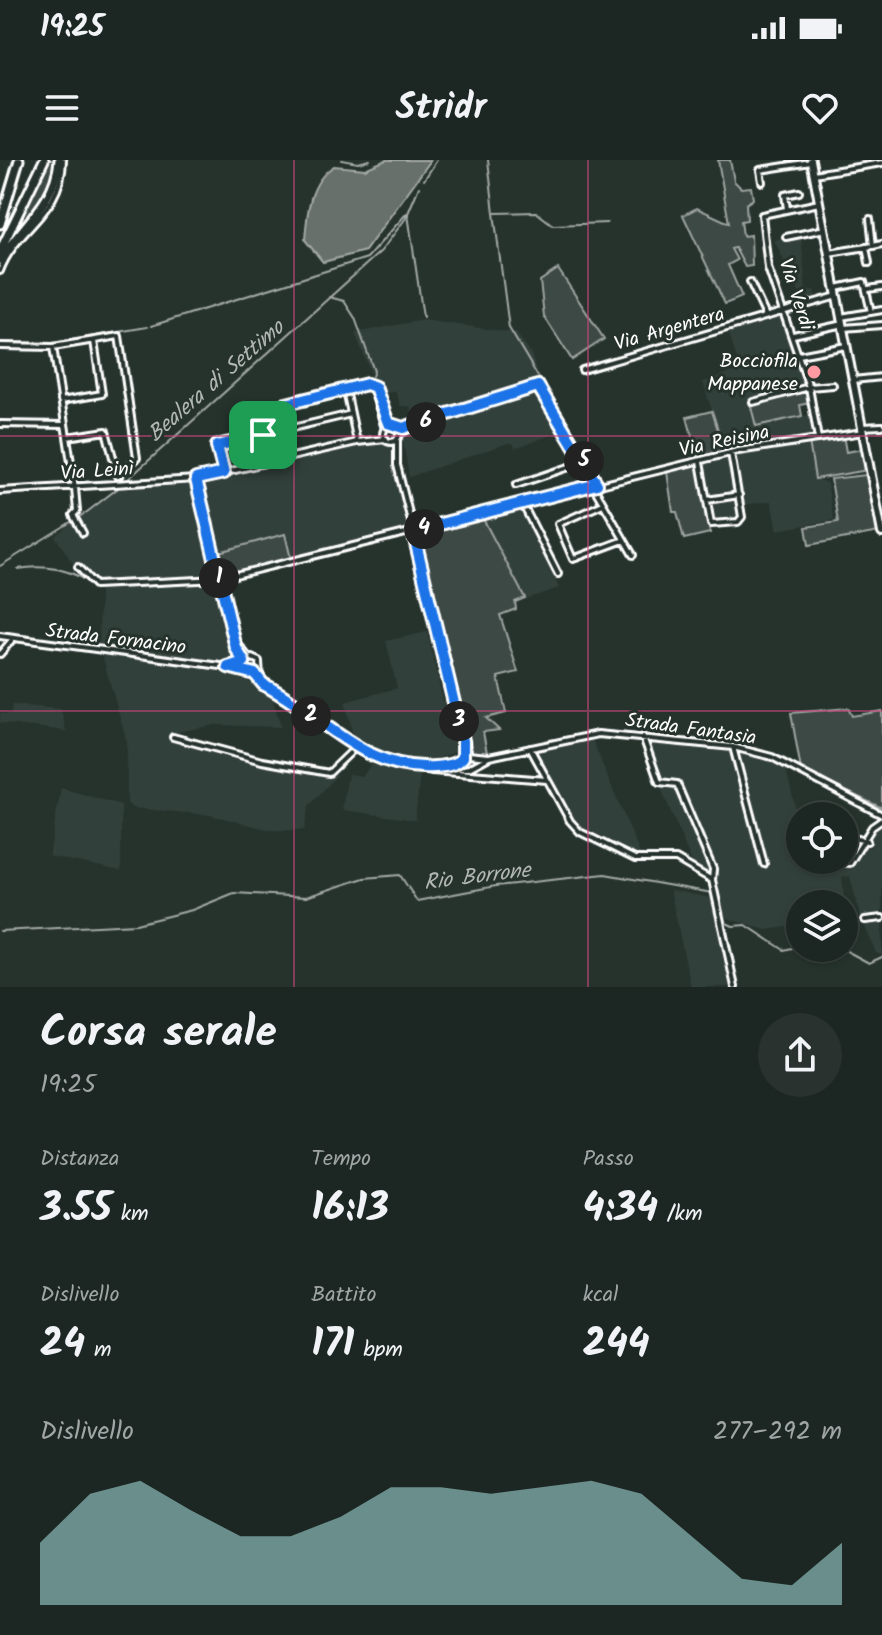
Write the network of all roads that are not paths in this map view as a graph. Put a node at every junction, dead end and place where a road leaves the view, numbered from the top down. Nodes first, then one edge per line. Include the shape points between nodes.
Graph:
1 (19, 160) edge
2 (41, 160) edge
3 (61, 160) edge
4 (811, 161) edge
5 (882, 163) edge
6 (814, 174) junction
7 (762, 182) dead end
8 (799, 192) dead end
9 (819, 203) junction
10 (787, 209) junction
11 (870, 219) dead end
12 (0, 224) edge
13 (825, 229) junction
14 (786, 237) dead end
15 (0, 238) edge
16 (882, 244) edge
17 (873, 246) junction
18 (866, 247) junction
19 (0, 251) edge
20 (829, 253) junction
21 (0, 260) edge
22 (869, 263) dead end
23 (0, 271) edge
24 (750, 282) dead end
25 (882, 287) edge
26 (868, 289) junction
27 (836, 292) junction
28 (785, 310) junction
29 (882, 310) edge
30 (871, 312) junction
31 (766, 316) junction
32 (842, 323) junction
33 (882, 325) edge
34 (793, 335) junction
35 (94, 341) junction
36 (0, 346) edge
37 (846, 346) junction
38 (53, 347) junction
39 (799, 355) junction
40 (582, 370) dead end
41 (882, 377) edge
42 (853, 380) junction
43 (833, 385) dead end
44 (809, 387) junction
45 (346, 389) junction
46 (61, 401) junction
47 (753, 402) dead end
48 (351, 414) junction
49 (385, 419) junction
50 (0, 424) edge
51 (65, 425) junction
52 (882, 426) edge
53 (394, 427) junction
54 (410, 427) junction
55 (862, 430) junction
56 (384, 431) junction
57 (263, 435) junction
58 (67, 437) junction
59 (398, 437) junction
60 (376, 438) junction
61 (818, 439) junction
62 (388, 440) junction
63 (357, 442) junction
64 (395, 450) junction
65 (731, 453) junction
66 (584, 462) junction
67 (700, 462) junction
68 (270, 463) junction
69 (224, 473) junction
70 (196, 479) junction
71 (516, 485) dead end
72 (595, 485) junction
73 (75, 488) junction
74 (0, 491) edge
75 (739, 495) junction
76 (707, 500) junction
77 (603, 504) junction
78 (523, 505) junction
79 (413, 531) junction
80 (882, 532) edge
81 (83, 533) dead end
82 (624, 540) junction
83 (633, 555) dead end
84 (78, 567) dead end
85 (558, 574) dead end
86 (219, 579) junction
87 (0, 636) edge
88 (12, 641) junction
89 (0, 654) edge
90 (245, 664) junction
91 (257, 672) junction
92 (173, 737) dead end
93 (643, 737) junction
94 (356, 747) junction
95 (733, 747) junction
96 (530, 748) junction
97 (469, 759) junction
98 (465, 767) junction
99 (423, 769) junction
100 (547, 780) junction
101 (882, 818) edge
102 (858, 839) edge
103 (867, 841) junction
104 (858, 853) edge
105 (764, 864) dead end
106 (712, 880) junction
107 (882, 918) edge
108 (865, 920) dead end
109 (735, 987) edge

1 - 12 highway
2 - 15 highway
2 - 19 highway
3 - 21 highway via 52,193
3 - 23 street via 54,198
4 - 6 main road
4 - 7 street via 760,170
5 - 6 street
6 - 9 main road
8 - 10 street via 785,195
9 - 10 street
9 - 13 main road
10 - 28 street, Via Verdi via 762,215 768,268
11 - 17 street
13 - 14 street
13 - 20 main road
16 - 17 street
17 - 18 street
18 - 20 street
18 - 22 street
20 - 27 main road
24 - 31 street
25 - 26 street
26 - 27 street, Via Argentera via 864,282
26 - 30 street
27 - 28 street, Via Argentera
27 - 32 main road
28 - 31 street, Via Argentera
28 - 34 street, Via Verdi
29 - 30 street
30 - 32 street
31 - 40 street, Via Argentera
32 - 33 street
32 - 34 street
32 - 37 main road
34 - 39 street, Via Verdi
35 - 38 street
35 - 46 street via 102,394
35 - 58 street via 119,336 137,458 120,474 114,473 106,431
36 - 38 street
37 - 39 street
37 - 42 main road
38 - 46 street
39 - 44 street, Via Verdi
41 - 42 street
42 - 55 main road
43 - 44 street
44 - 47 street
44 - 61 street, Via Verdi
45 - 48 street
45 - 49 street via 372,384
45 - 57 street via 258,411
46 - 51 street
48 - 57 street
48 - 63 street
49 - 53 street
49 - 56 street
50 - 51 street
51 - 58 street
52 - 55 street, Via Reisina
53 - 54 street
53 - 56 street
53 - 59 street
54 - 59 street
54 - 66 street via 533,386 541,388
55 - 61 street, Via Reisina
55 - 80 main road
56 - 60 street
56 - 62 street
57 - 68 street
57 - 69 street via 217,446
58 - 73 street
59 - 62 street
59 - 64 street
60 - 62 street
60 - 63 street, Via Leinì
61 - 65 street, Via Reisina
62 - 64 street
63 - 68 street, Via Leinì
64 - 79 street
65 - 67 street, Via Reisina
65 - 75 street
66 - 71 street
66 - 72 street
67 - 72 street, Via Reisina
67 - 76 street
68 - 69 street, Via Leinì
69 - 70 street, Via Leinì
70 - 73 street, Via Leinì
70 - 86 street
72 - 77 street
72 - 78 street, Via Reisina
73 - 74 street, Via Leinì
73 - 81 street via 75,519
75 - 76 street
75 - 76 street via 742,520 713,526
77 - 82 street
77 - 82 street via 558,524 573,559
78 - 79 street, Via Reisina
78 - 85 street
79 - 86 street, Via Reisina
79 - 97 street
82 - 83 street
84 - 86 street, Via Reisina via 95,585
86 - 90 street
87 - 88 street, Strada Fornacino
88 - 89 street
88 - 90 street, Strada Fornacino via 228,667
90 - 91 street, Strada Fornacino
90 - 91 street via 259,661
91 - 94 street via 268,686
92 - 94 street via 329,773
93 - 95 street, Strada Fantasia
93 - 96 street, Strada Fantasia via 598,734
93 - 106 street via 659,782 677,784 713,869
94 - 99 street via 391,764
95 - 101 street, Strada Fantasia via 772,757
95 - 105 street
96 - 97 street, Strada Fantasia
96 - 100 street
97 - 98 street
97 - 98 street via 471,768
97 - 99 street
98 - 99 street
99 - 100 street
100 - 106 street via 580,832 635,859 676,859
101 - 103 street, Strada Fantasia
102 - 103 street
103 - 104 street, Strada Fantasia
106 - 109 street
107 - 108 street

